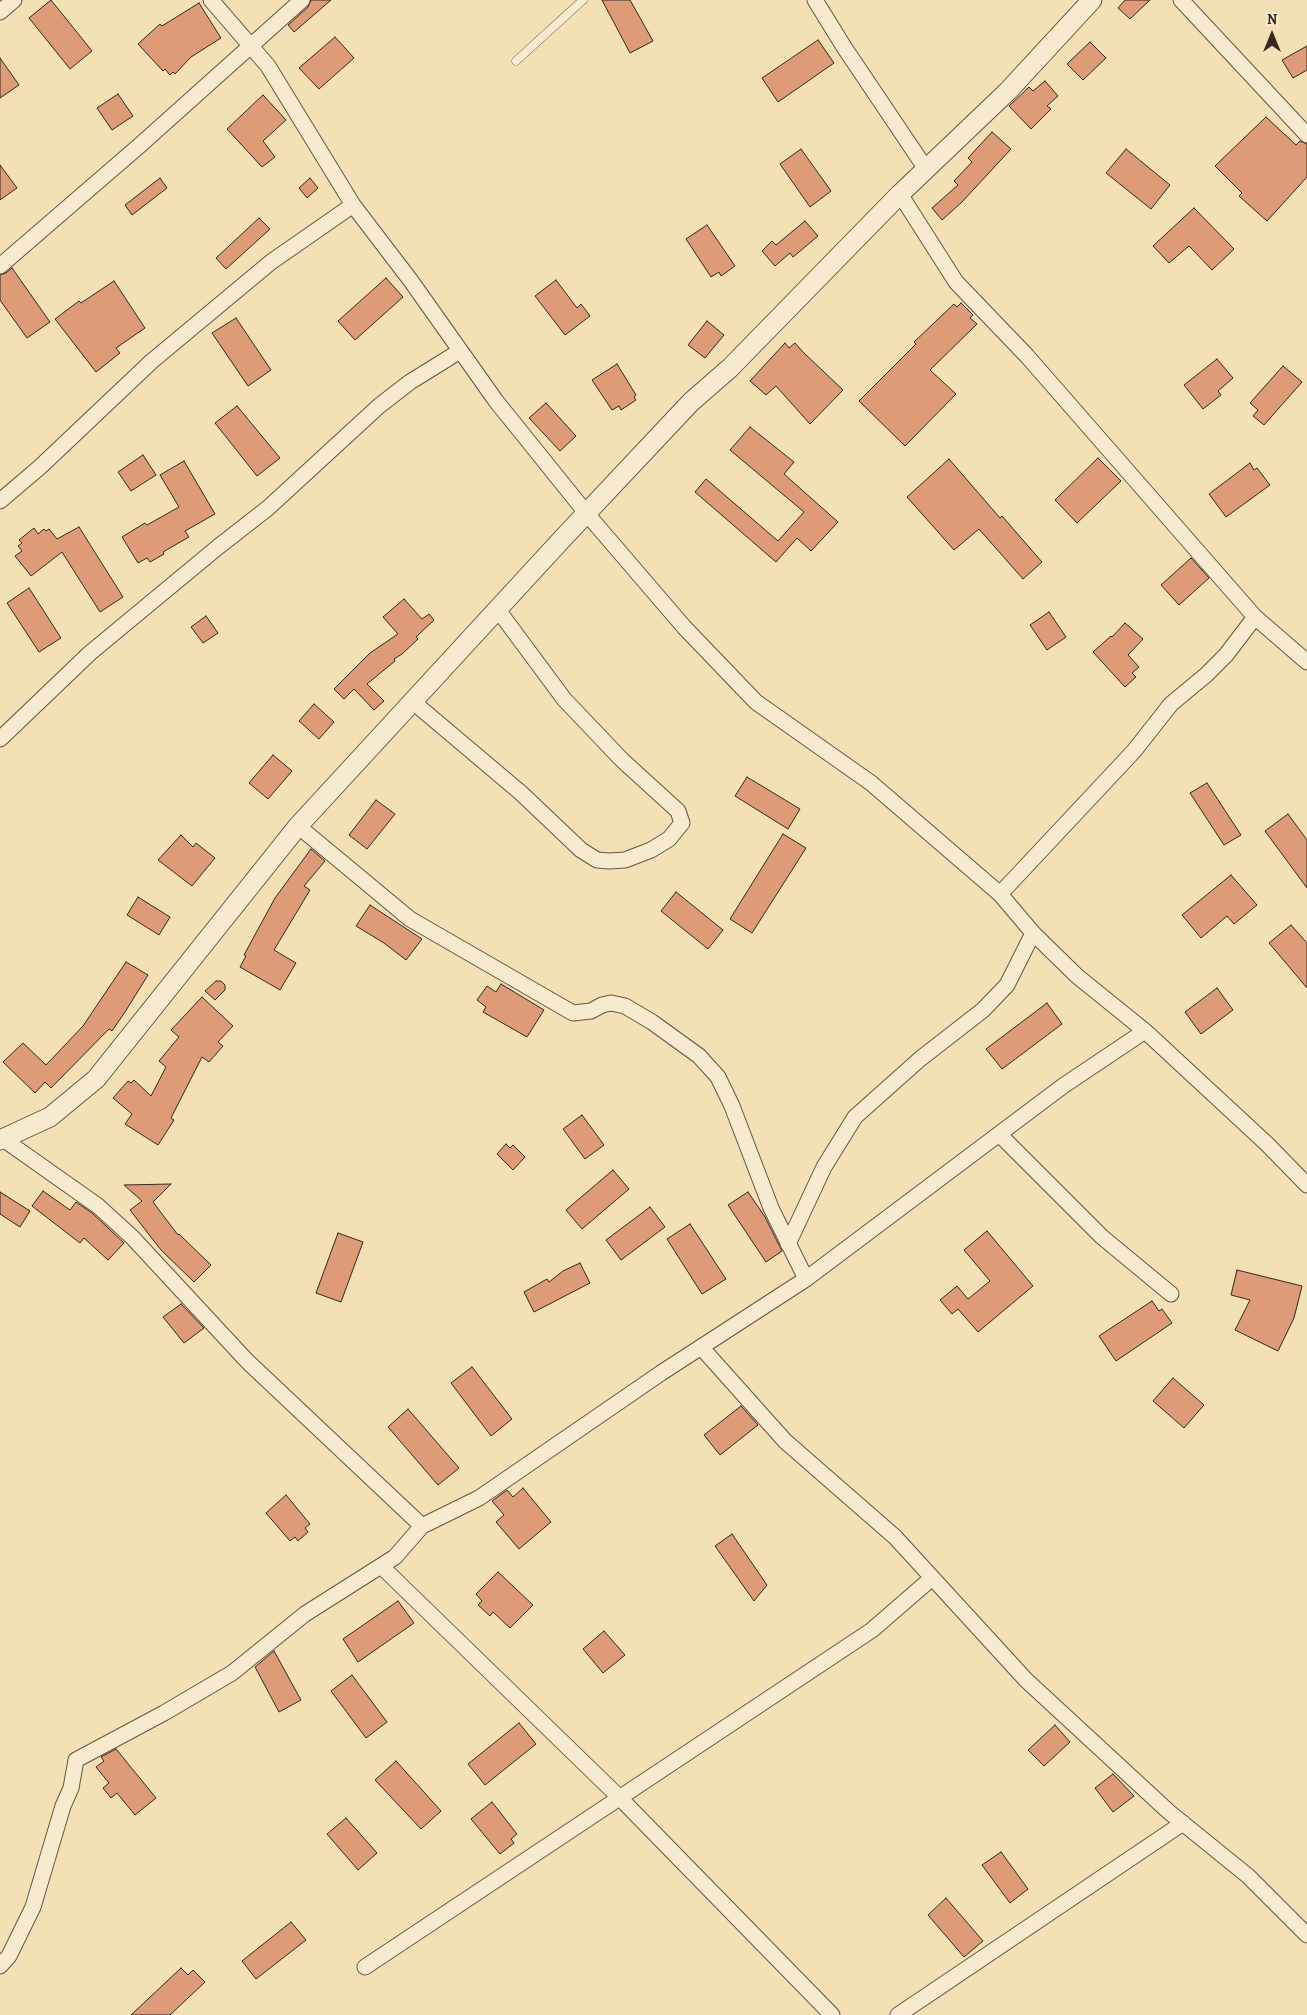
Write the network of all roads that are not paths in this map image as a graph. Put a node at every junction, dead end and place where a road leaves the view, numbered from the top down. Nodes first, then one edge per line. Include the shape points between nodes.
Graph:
1 (14, 0) edge
2 (211, 0) edge
3 (302, 0) edge
4 (583, 0) edge
5 (815, 0) edge
6 (1092, 0) edge
7 (1181, 0) edge
8 (0, 12) edge
9 (250, 46) junction
10 (516, 61) dead end
11 (1307, 135) edge
12 (926, 169) junction
13 (900, 194) junction
14 (353, 206) junction
15 (0, 266) edge
16 (460, 351) junction
17 (0, 501) edge
18 (587, 514) junction
19 (498, 610) junction
20 (1255, 618) junction
21 (1307, 662) edge
22 (412, 701) junction
23 (0, 739) edge
24 (298, 826) junction
25 (1000, 894) junction
26 (1033, 933) junction
27 (1145, 1031) junction
28 (999, 1134) junction
29 (2, 1140) edge
30 (1307, 1186) edge
31 (788, 1244) junction
32 (806, 1279) junction
33 (1171, 1294) dead end
34 (700, 1347) junction
35 (422, 1526) junction
36 (381, 1566) junction
37 (932, 1578) junction
38 (619, 1797) junction
39 (1183, 1823) junction
40 (1307, 1936) edge
41 (0, 1966) edge
42 (365, 1967) dead end
43 (832, 2015) edge
44 (898, 2015) edge

1 - 8 street
2 - 9 street
3 - 9 street
4 - 10 lane
5 - 12 street
6 - 12 street via 1008,91
7 - 11 street
9 - 14 street via 268,66
9 - 15 street
12 - 13 street
13 - 18 street via 730,368 691,402
13 - 20 street via 956,282 1027,356
14 - 16 street via 412,281
14 - 17 street via 271,262 152,361
16 - 18 street
16 - 23 street via 379,406 268,508 90,653
18 - 19 street
18 - 25 street via 684,627 756,702 871,783
19 - 22 street
19 - 22 street via 564,699 622,760 678,811 682,823 669,839 625,860 597,860 581,850
20 - 21 street
20 - 25 street via 1226,655 1171,704 1134,751
22 - 24 street
24 - 29 street via 96,1079 50,1117
24 - 31 street via 410,919 573,1013 591,1011 611,1003 625,1006 699,1056 718,1077 732,1106
25 - 26 street
26 - 27 street via 1077,976
26 - 31 street via 1006,985 983,1010 920,1059 855,1117 824,1167
27 - 28 street
27 - 30 street via 1267,1144
28 - 32 street
28 - 33 street via 1102,1238
29 - 35 street via 98,1206 132,1237 247,1361
31 - 32 street
32 - 34 street
34 - 35 street via 479,1498
34 - 37 street via 785,1441 895,1537
35 - 36 street via 395,1557
36 - 38 street
36 - 41 street via 305,1614 232,1673 76,1760 71,1788 33,1906 9,1956
37 - 38 street via 872,1630
37 - 39 street via 1026,1680
38 - 42 street
38 - 43 street
39 - 40 street via 1248,1876
39 - 44 street

